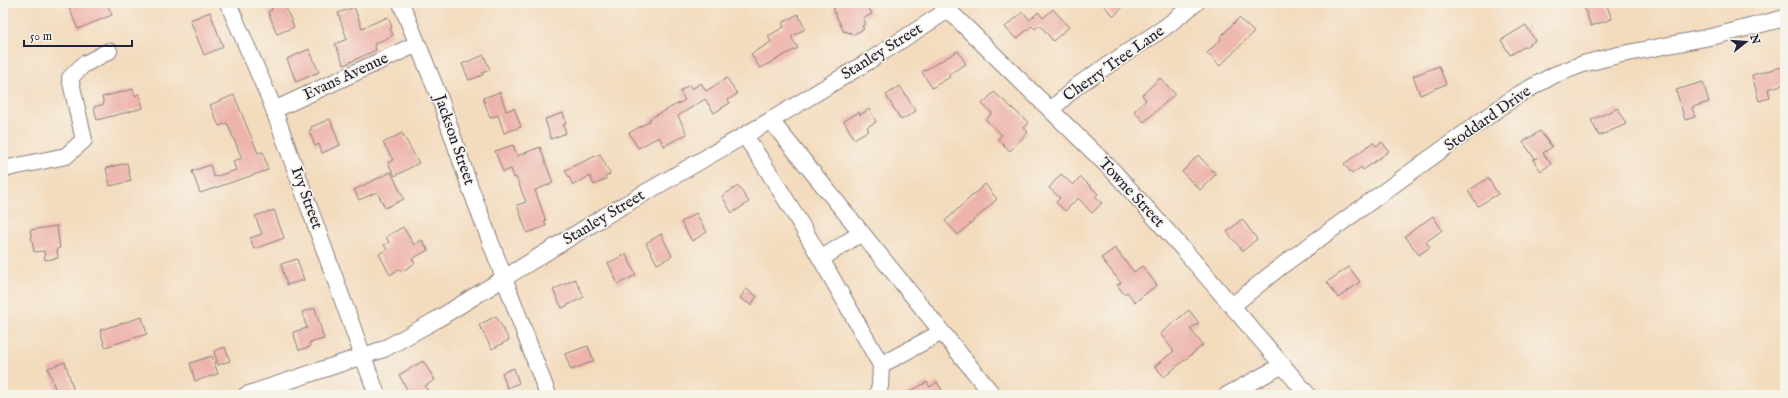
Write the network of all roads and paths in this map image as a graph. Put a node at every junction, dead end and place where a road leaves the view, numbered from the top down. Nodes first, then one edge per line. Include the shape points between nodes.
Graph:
1 (228, 3) edge
2 (401, 3) edge
3 (1196, 3) edge
4 (945, 7) edge
5 (1785, 18) edge
6 (417, 44) junction
7 (109, 51) dead end
8 (274, 110) junction
9 (1051, 110) junction
10 (770, 121) junction
11 (745, 136) junction
12 (3, 169) edge
13 (861, 233) junction
14 (821, 259) junction
15 (504, 278) junction
16 (1232, 306) junction
17 (942, 332) junction
18 (363, 357) junction
19 (882, 365) junction
20 (1283, 365) junction
21 (246, 395) edge
22 (377, 395) edge
23 (548, 395) edge
24 (877, 395) edge
25 (993, 395) edge
26 (1227, 395) edge
27 (1308, 395) edge

1 - 8 street, Ivy Street
2 - 6 street, Jackson Street
3 - 9 street, Cherry Tree Lane via 1164,28 1078,85
4 - 9 street, Towne Street
4 - 10 street, Stanley Street via 869,61
5 - 16 street, Stoddard Drive via 1715,36 1618,55 1554,75 1516,96 1280,267
6 - 8 street, Evans Avenue
6 - 15 street, Jackson Street via 440,99
7 - 12 street via 83,65 70,78 84,140 66,156
8 - 18 street, Ivy Street
9 - 16 street, Towne Street via 1114,172
10 - 11 street, Stanley Street
10 - 13 street
11 - 14 street via 773,177
11 - 15 street, Stanley Street via 605,216
13 - 14 street
13 - 17 street
14 - 19 street
15 - 18 street, Stanley Street via 384,350
15 - 23 street, Jackson Street
16 - 20 street, Towne Street
17 - 19 street
17 - 25 street
18 - 21 street, Stanley Street
18 - 22 street, Ivy Street
19 - 24 street
20 - 26 street
20 - 27 street, Towne Street

